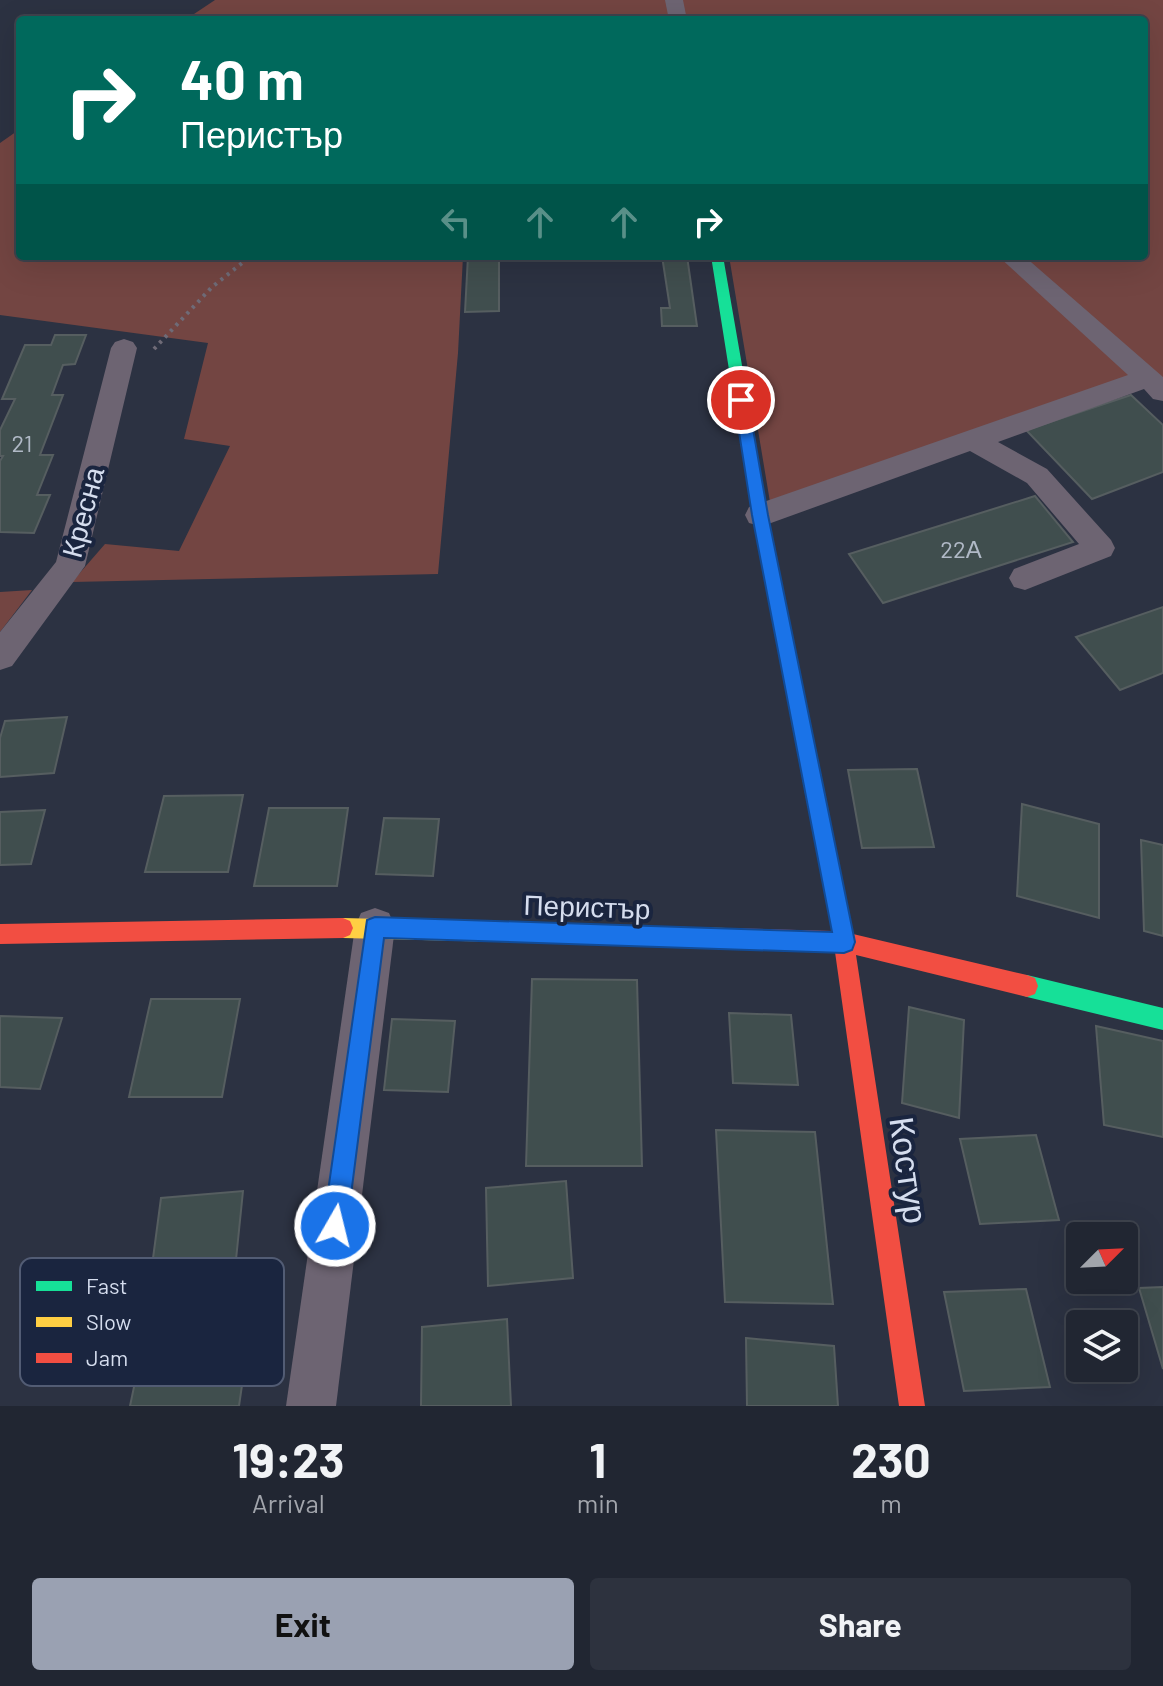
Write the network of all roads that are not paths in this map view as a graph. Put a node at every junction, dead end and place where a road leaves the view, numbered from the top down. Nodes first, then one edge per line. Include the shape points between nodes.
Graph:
1 (718, 260) edge
2 (1014, 260) edge
3 (124, 348) dead end
4 (1155, 385) edge
5 (972, 440) junction
6 (760, 515) junction
7 (1025, 578) dead end
8 (0, 656) edge
9 (375, 927) junction
10 (0, 934) edge
11 (844, 942) junction
12 (1163, 1019) edge
13 (311, 1406) edge
14 (912, 1406) edge

1 - 6 street, Костур
2 - 4 street
3 - 8 street, Кресна via 70,566
4 - 5 street
5 - 6 street
5 - 7 street via 1037,476 1100,548
6 - 11 street, Костур
9 - 10 street, Перистър
9 - 11 street, Перистър
9 - 13 street
11 - 12 street, Перистър
11 - 14 street, Костур

